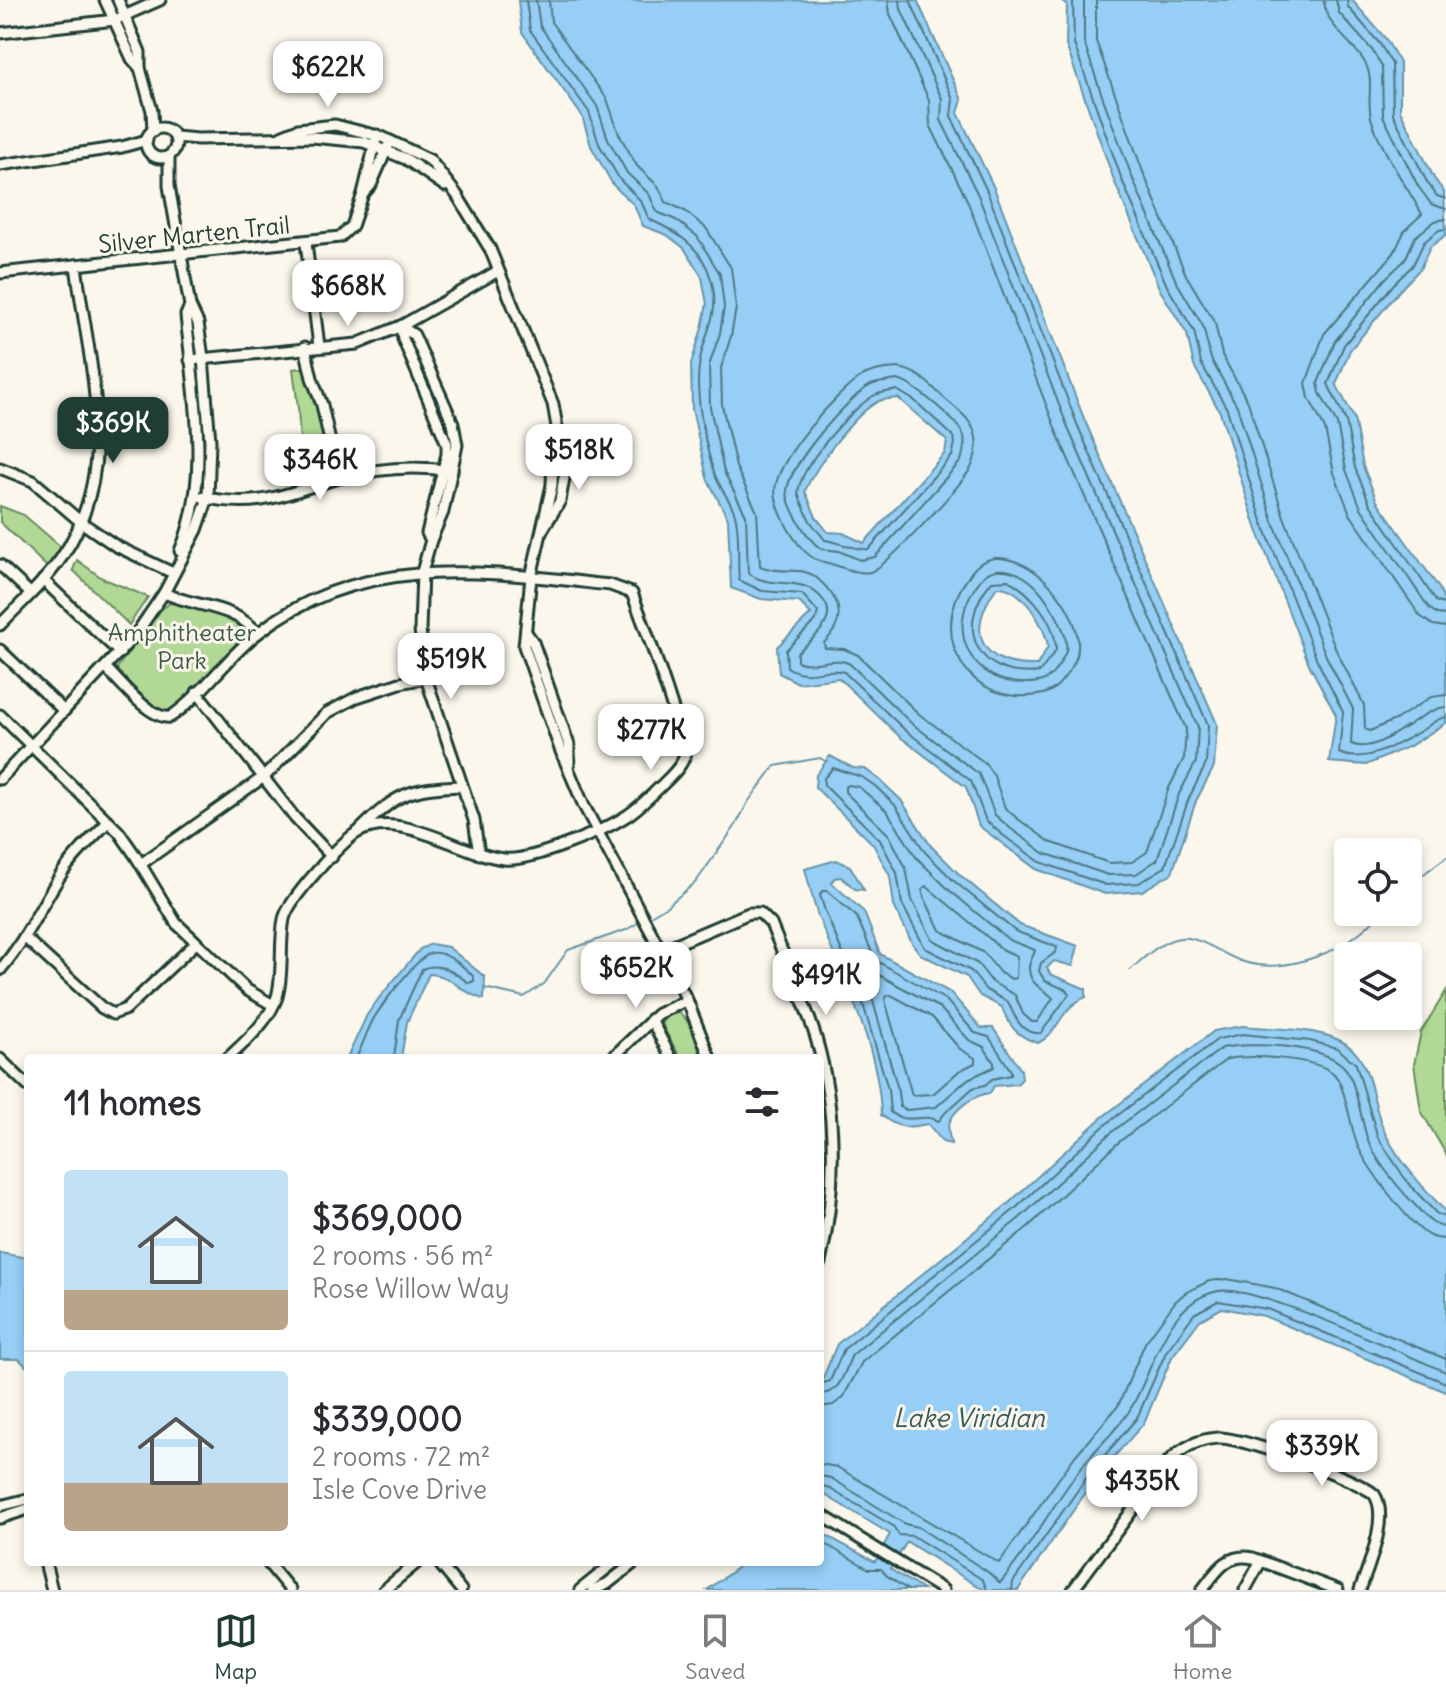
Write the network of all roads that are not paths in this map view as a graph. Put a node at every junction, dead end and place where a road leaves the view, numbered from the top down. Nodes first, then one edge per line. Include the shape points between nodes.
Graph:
1 (105, 0) edge
2 (118, 0) edge
3 (160, 0) edge
4 (126, 17) junction
5 (115, 20) junction
6 (0, 33) edge
7 (140, 68) junction
8 (152, 111) junction
9 (164, 129) junction
10 (149, 140) junction
11 (376, 140) junction
12 (175, 142) junction
13 (389, 145) junction
14 (164, 158) junction
15 (0, 165) edge
16 (363, 194) junction
17 (306, 243) junction
18 (182, 253) junction
19 (76, 265) junction
20 (498, 271) junction
21 (0, 273) edge
22 (190, 306) junction
23 (401, 326) junction
24 (319, 346) junction
25 (305, 347) junction
26 (203, 358) junction
27 (190, 360) junction
28 (0, 468) edge
29 (448, 470) junction
30 (338, 478) junction
31 (195, 495) junction
32 (208, 498) junction
33 (81, 522) junction
34 (0, 565) edge
35 (422, 572) junction
36 (173, 573) junction
37 (531, 577) junction
38 (43, 580) junction
39 (30, 593) junction
40 (164, 593) junction
41 (0, 625) edge
42 (258, 633) junction
43 (0, 650) edge
44 (120, 653) junction
45 (106, 668) junction
46 (426, 678) junction
47 (197, 692) junction
48 (64, 711) junction
49 (0, 715) edge
50 (31, 745) junction
51 (265, 776) junction
52 (0, 779) edge
53 (462, 786) junction
54 (109, 821) junction
55 (595, 831) junction
56 (357, 833) junction
57 (479, 854) junction
58 (332, 857) junction
59 (141, 864) junction
60 (24, 937) junction
61 (196, 943) junction
62 (662, 950) junction
63 (0, 970) edge
64 (687, 1000) junction
65 (273, 1005) junction
66 (651, 1019) junction
67 (232, 1054) edge
68 (616, 1054) edge
69 (669, 1054) edge
70 (708, 1054) edge
71 (819, 1054) edge
72 (0, 1059) edge
73 (824, 1076) edge
74 (24, 1082) edge
75 (824, 1237) edge
76 (24, 1505) edge
77 (0, 1506) edge
78 (24, 1506) edge
79 (824, 1516) edge
80 (0, 1518) edge
81 (1261, 1561) junction
82 (46, 1566) edge
83 (270, 1566) edge
84 (413, 1566) edge
85 (441, 1566) edge
86 (610, 1566) edge
87 (630, 1566) edge
88 (52, 1590) edge
89 (290, 1590) edge
90 (384, 1590) edge
91 (461, 1590) edge
92 (580, 1590) edge
93 (593, 1590) edge
94 (943, 1590) edge
95 (1073, 1590) edge
96 (1202, 1590) edge
97 (1245, 1590) edge
98 (1338, 1590) edge
99 (1360, 1590) edge

1 - 5 street
2 - 4 street
3 - 4 street
4 - 5 street
4 - 7 street via 140,52
5 - 6 street
5 - 7 street
7 - 8 street
8 - 9 street
8 - 10 street
9 - 10 street
9 - 12 street
10 - 14 street
10 - 15 street
11 - 12 street via 346,127 319,125 281,136
11 - 13 street
11 - 16 street, Silver Marten Trail
12 - 14 street
13 - 16 street, Silver Marten Trail
13 - 20 street via 457,195
14 - 18 street
16 - 17 street, Silver Marten Trail via 348,233
17 - 18 street, Silver Marten Trail
17 - 24 street
18 - 19 street, Silver Marten Trail
18 - 22 street
19 - 21 street, Silver Marten Trail
19 - 33 street via 99,433 97,467
20 - 23 street
20 - 37 street via 550,393 565,458 563,486 542,532
22 - 26 street
22 - 27 street
23 - 24 street via 357,344
23 - 29 street via 414,335 453,423 457,445
24 - 25 street
25 - 26 street
25 - 30 street
26 - 27 street
26 - 32 street via 210,441
27 - 31 street via 199,447
28 - 33 street via 33,481
29 - 30 street via 393,469
29 - 35 street via 429,521 431,540
30 - 32 street via 251,503
31 - 32 street
31 - 36 street
32 - 36 street
33 - 36 street via 116,546
33 - 38 street
34 - 39 street
35 - 37 street
35 - 42 street via 376,578 330,593
35 - 46 street via 420,630
36 - 40 street
37 - 55 street via 526,632
37 - 55 street via 610,585 632,593 683,742 685,756 672,775 625,817
38 - 39 street
38 - 44 street
39 - 41 street
40 - 42 street via 237,614
40 - 44 street
42 - 47 street
43 - 48 street
44 - 45 street
45 - 47 street via 163,718 178,712
45 - 48 street
46 - 51 street via 365,694 327,713
46 - 53 street
47 - 51 street
48 - 50 street
49 - 50 street
50 - 52 street
50 - 54 street
51 - 58 street
51 - 59 street
53 - 56 street via 408,792 386,804
53 - 57 street
54 - 59 street
54 - 60 street via 73,858
55 - 57 street via 520,859
55 - 62 street
56 - 57 street via 396,827
56 - 58 street
58 - 65 street via 286,911
59 - 61 street via 176,923
60 - 61 street via 113,1014 126,1009
60 - 63 street
61 - 65 street via 247,990
62 - 64 street
62 - 71 street via 760,913 771,924
64 - 66 street
64 - 70 street
65 - 67 street
66 - 68 street
66 - 69 street
72 - 74 street
73 - 75 street via 831,1191
76 - 77 street
78 - 80 street
79 - 94 street
81 - 96 street via 1231,1558
81 - 97 street
81 - 98 street
82 - 88 street
83 - 89 street
84 - 90 street
85 - 91 street
86 - 92 street
87 - 93 street
95 - 99 street via 1169,1461 1198,1442 1221,1438 1244,1441 1374,1494 1380,1507 1378,1529

